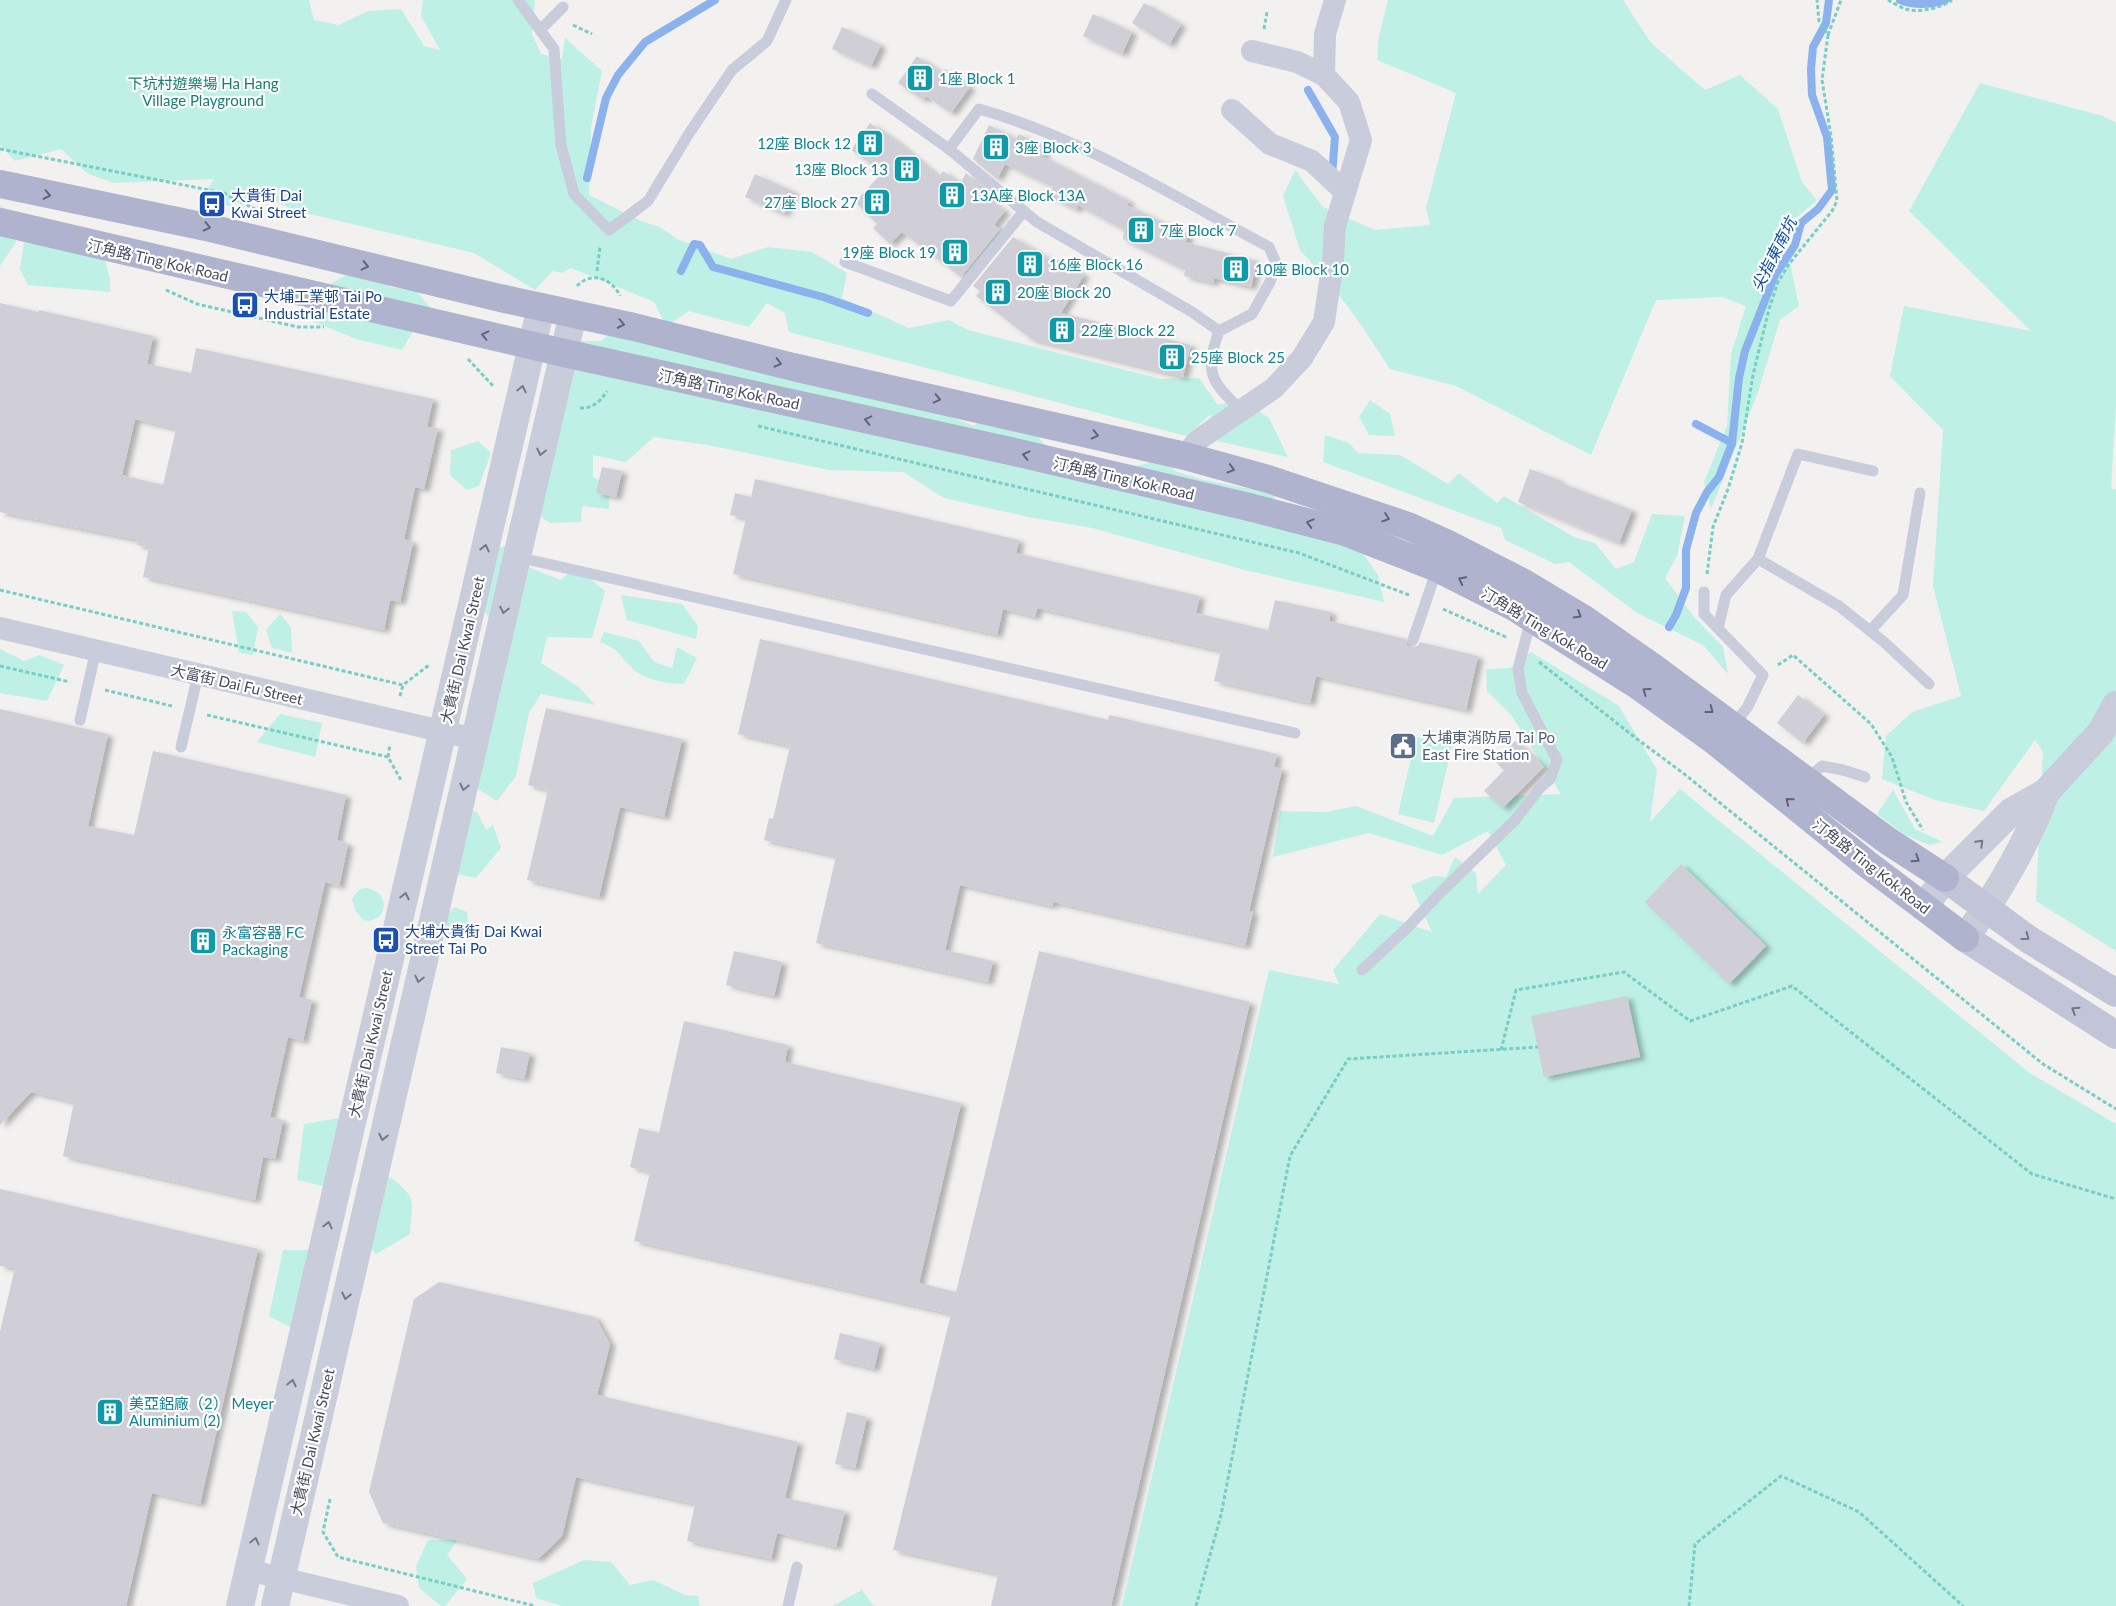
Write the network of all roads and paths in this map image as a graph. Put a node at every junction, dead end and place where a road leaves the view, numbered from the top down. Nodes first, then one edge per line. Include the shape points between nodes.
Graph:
1 (518, 0) edge
2 (786, 0) edge
3 (1335, 0) edge
4 (1817, 0) edge
5 (1841, 0) edge
6 (1888, 0) edge
7 (1952, 0) edge
8 (563, 7) dead end
9 (540, 30) junction
10 (1827, 34) junction
11 (1252, 51) dead end
12 (1324, 75) junction
13 (872, 94) dead end
14 (1232, 110) dead end
15 (949, 149) junction
16 (0, 184) edge
17 (1345, 192) junction
18 (1024, 211) junction
19 (0, 222) edge
20 (845, 262) dead end
21 (573, 301) junction
22 (622, 301) dead end
23 (541, 307) junction
24 (1219, 331) junction
25 (532, 346) junction
26 (564, 353) junction
27 (613, 392) dead end
28 (573, 407) dead end
29 (1242, 410) junction
30 (755, 425) dead end
31 (1184, 456) junction
32 (1873, 470) dead end
33 (1920, 493) dead end
34 (1446, 543) junction
35 (517, 557) junction
36 (1758, 559) junction
37 (1437, 568) junction
38 (0, 590) edge
39 (1704, 592) joint
40 (1425, 602) junction
41 (1537, 606) junction
42 (0, 628) edge
43 (1718, 628) junction
44 (1870, 631) junction
45 (1412, 640) dead end
46 (1522, 649) junction
47 (96, 650) junction
48 (433, 662) dead end
49 (0, 666) edge
50 (198, 675) junction
51 (1763, 675) junction
52 (1929, 684) dead end
53 (87, 685) junction
54 (2116, 705) edge
55 (190, 711) junction
56 (80, 720) dead end
57 (1732, 726) junction
58 (443, 732) junction
59 (1295, 733) dead end
60 (475, 739) junction
61 (181, 747) dead end
62 (1865, 778) dead end
63 (1805, 780) junction
64 (405, 787) dead end
65 (2046, 792) junction
66 (1925, 833) dead end
67 (1945, 878) junction
68 (1924, 907) junction
69 (1987, 908) junction
70 (1965, 938) junction
71 (1362, 970) dead end
72 (2116, 993) edge
73 (2116, 1035) edge
74 (1538, 1048) dead end
75 (1501, 1050) junction
76 (2116, 1109) edge
77 (2116, 1199) edge
78 (331, 1493) dead end
79 (796, 1567) dead end
80 (248, 1570) junction
81 (281, 1578) junction
82 (240, 1606) edge
83 (275, 1606) edge
84 (398, 1606) edge
85 (535, 1606) edge
86 (788, 1606) edge
87 (1196, 1606) edge
88 (1689, 1606) edge
89 (1963, 1606) edge

1 - 9 lane
2 - 9 lane via 767,41 732,70 648,201 609,230 574,194 560,145 554,48
3 - 12 street via 1326,34
4 - 10 path
5 - 10 path
6 - 7 path via 1906,9 1918,10
8 - 9 lane
10 - 39 path via 1822,80 1837,201 1782,276 1768,309 1742,443 1713,527
11 - 12 street via 1297,62
12 - 17 street via 1349,102 1361,140
13 - 15 lane
14 - 17 street via 1270,144 1312,161
15 - 18 lane
15 - 24 lane via 979,109 1013,118 1069,140 1269,247 1276,263 1270,282 1252,314
16 -> 23 main road, 汀角路 Ting Kok Road via 206,227
17 - 29 street via 1335,226 1324,322 1302,358 1274,388
18 - 20 lane via 951,301
18 - 24 lane via 1037,222
25 -> 19 main road, 汀角路 Ting Kok Road
21 - 22 path via 586,278 596,278 613,286
21 - 23 main road, 汀角路 Ting Kok Road
21 - 26 street, 大貴街 Dai Kwai Street
21 -> 31 main road, 汀角路 Ting Kok Road via 634,327 793,367
23 - 25 street, 大貴街 Dai Kwai Street
24 - 29 lane via 1210,367 1217,387
25 - 26 main road, 汀角路 Ting Kok Road
58 -> 25 street, 大貴街 Dai Kwai Street
26 -> 35 street, 大貴街 Dai Kwai Street
37 -> 26 main road, 汀角路 Ting Kok Road via 1345,532 1253,508
27 - 28 path via 606,391 593,405
29 - 31 street via 1198,440
30 - 40 path via 1299,553
31 -> 34 main road, 汀角路 Ting Kok Road via 1350,505
32 - 36 lane via 1798,454
33 - 44 lane via 1903,595
34 - 37 lane
34 - 41 main road, 汀角路 Ting Kok Road via 1524,583
35 - 59 lane
35 -> 60 street, 大貴街 Dai Kwai Street
36 - 43 lane via 1726,595
36 - 44 lane via 1839,606
37 - 40 lane
41 -> 37 main road, 汀角路 Ting Kok Road
38 - 48 path via 403,685
39 - 43 lane via 1704,614
40 - 45 lane
40 - 46 path via 1508,638
41 - 46 lane
41 -> 57 main road, 汀角路 Ting Kok Road via 1584,619
68 -> 41 main road, 汀角路 Ting Kok Road via 1716,742
42 - 47 street, 大富街 Dai Fu Street
43 - 51 lane
44 - 52 lane
46 - 71 lane via 1518,669 1522,693 1557,760 1550,779 1515,820
46 - 76 path via 1683,773 2043,1064
47 - 50 street, 大富街 Dai Fu Street
47 - 53 lane
49 - 53 path
50 - 55 lane
50 - 58 street, 大富街 Dai Fu Street
51 - 57 lane via 1747,708
51 - 66 path via 1793,655 1871,724 1892,757 1906,802
53 - 55 path
53 - 56 lane
54 - 65 street via 2101,732
55 - 61 lane
55 - 64 path via 388,757
57 - 63 main road, 汀角路 Ting Kok Road
58 - 60 street, 大富街 Dai Fu Street
80 -> 58 street, 大貴街 Dai Kwai Street
60 -> 81 street, 大貴街 Dai Kwai Street
62 - 63 lane via 1822,766
63 -> 67 main road, 汀角路 Ting Kok Road
67 -> 65 street via 2011,812
65 - 69 street via 2032,829
67 - 68 street
67 - 69 main road, 汀角路 Ting Kok Road
68 - 70 main road, 汀角路 Ting Kok Road
69 - 70 street
69 -> 72 main road, 汀角路 Ting Kok Road via 2028,939
73 -> 70 main road, 汀角路 Ting Kok Road
74 - 75 path
75 - 77 path via 1516,990 1624,972 1690,1021 1792,986 2032,1174
75 - 87 path via 1348,1059 1290,1156 1221,1515
78 - 85 path via 323,1532 338,1557
79 - 86 lane
80 - 81 street
80 - 82 street, 大貴街 Dai Kwai Street
81 - 83 street, 大貴街 Dai Kwai Street
81 - 84 street
88 - 89 path via 1695,1544 1781,1476 1859,1512

